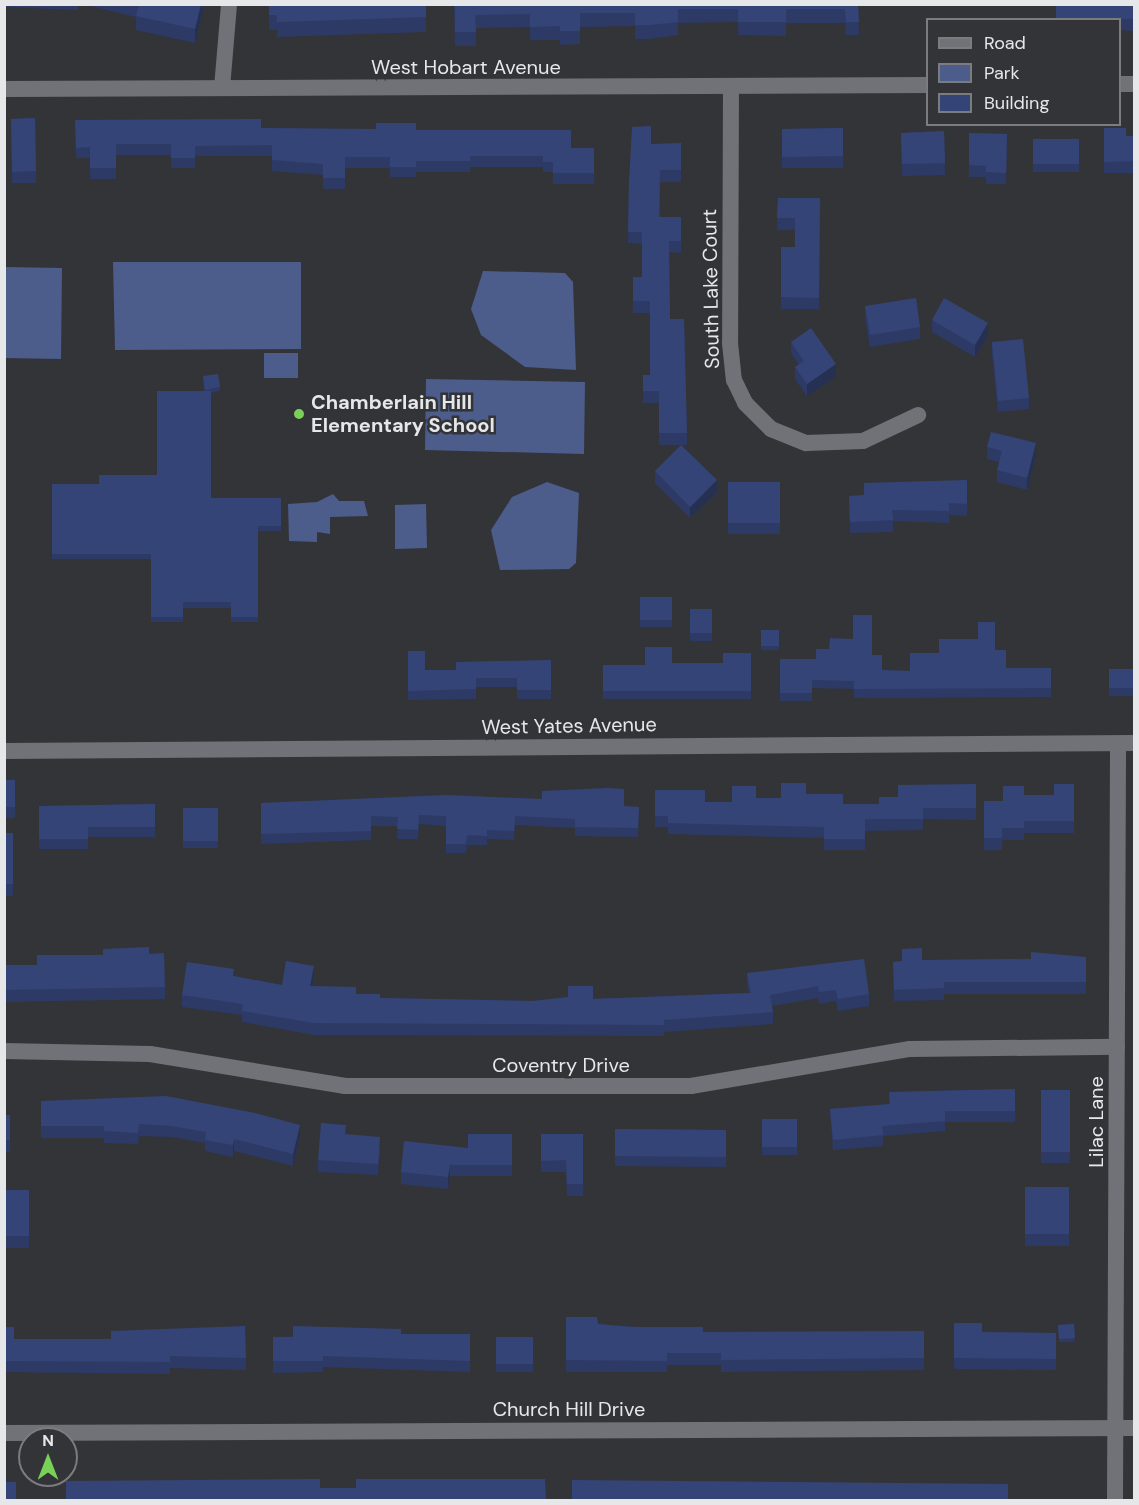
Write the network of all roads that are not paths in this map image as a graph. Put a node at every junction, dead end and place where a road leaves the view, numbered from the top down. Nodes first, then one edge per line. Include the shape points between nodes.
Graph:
1 (229, 4) edge
2 (926, 85) edge
3 (731, 86) junction
4 (222, 88) junction
5 (4, 89) edge
6 (918, 415) dead end
7 (1126, 744) edge
8 (4, 751) edge
9 (1117, 1047) junction
10 (4, 1052) edge
11 (1115, 1428) junction
12 (1134, 1428) edge
13 (4, 1433) edge
14 (1115, 1500) edge

1 - 4 street
2 - 3 street, West Hobart Avenue
3 - 4 street, West Hobart Avenue
3 - 6 street, South Lake Court via 730,343 741,398 771,429 806,443 863,441
4 - 5 street, West Hobart Avenue
7 - 8 street, West Yates Avenue
7 - 9 street, Lilac Lane
9 - 10 street, Coventry Drive via 910,1049 691,1086 345,1086 150,1054
9 - 11 street, Lilac Lane
11 - 12 street, Church Hill Drive
11 - 13 street, Church Hill Drive
11 - 14 street, Lilac Lane

